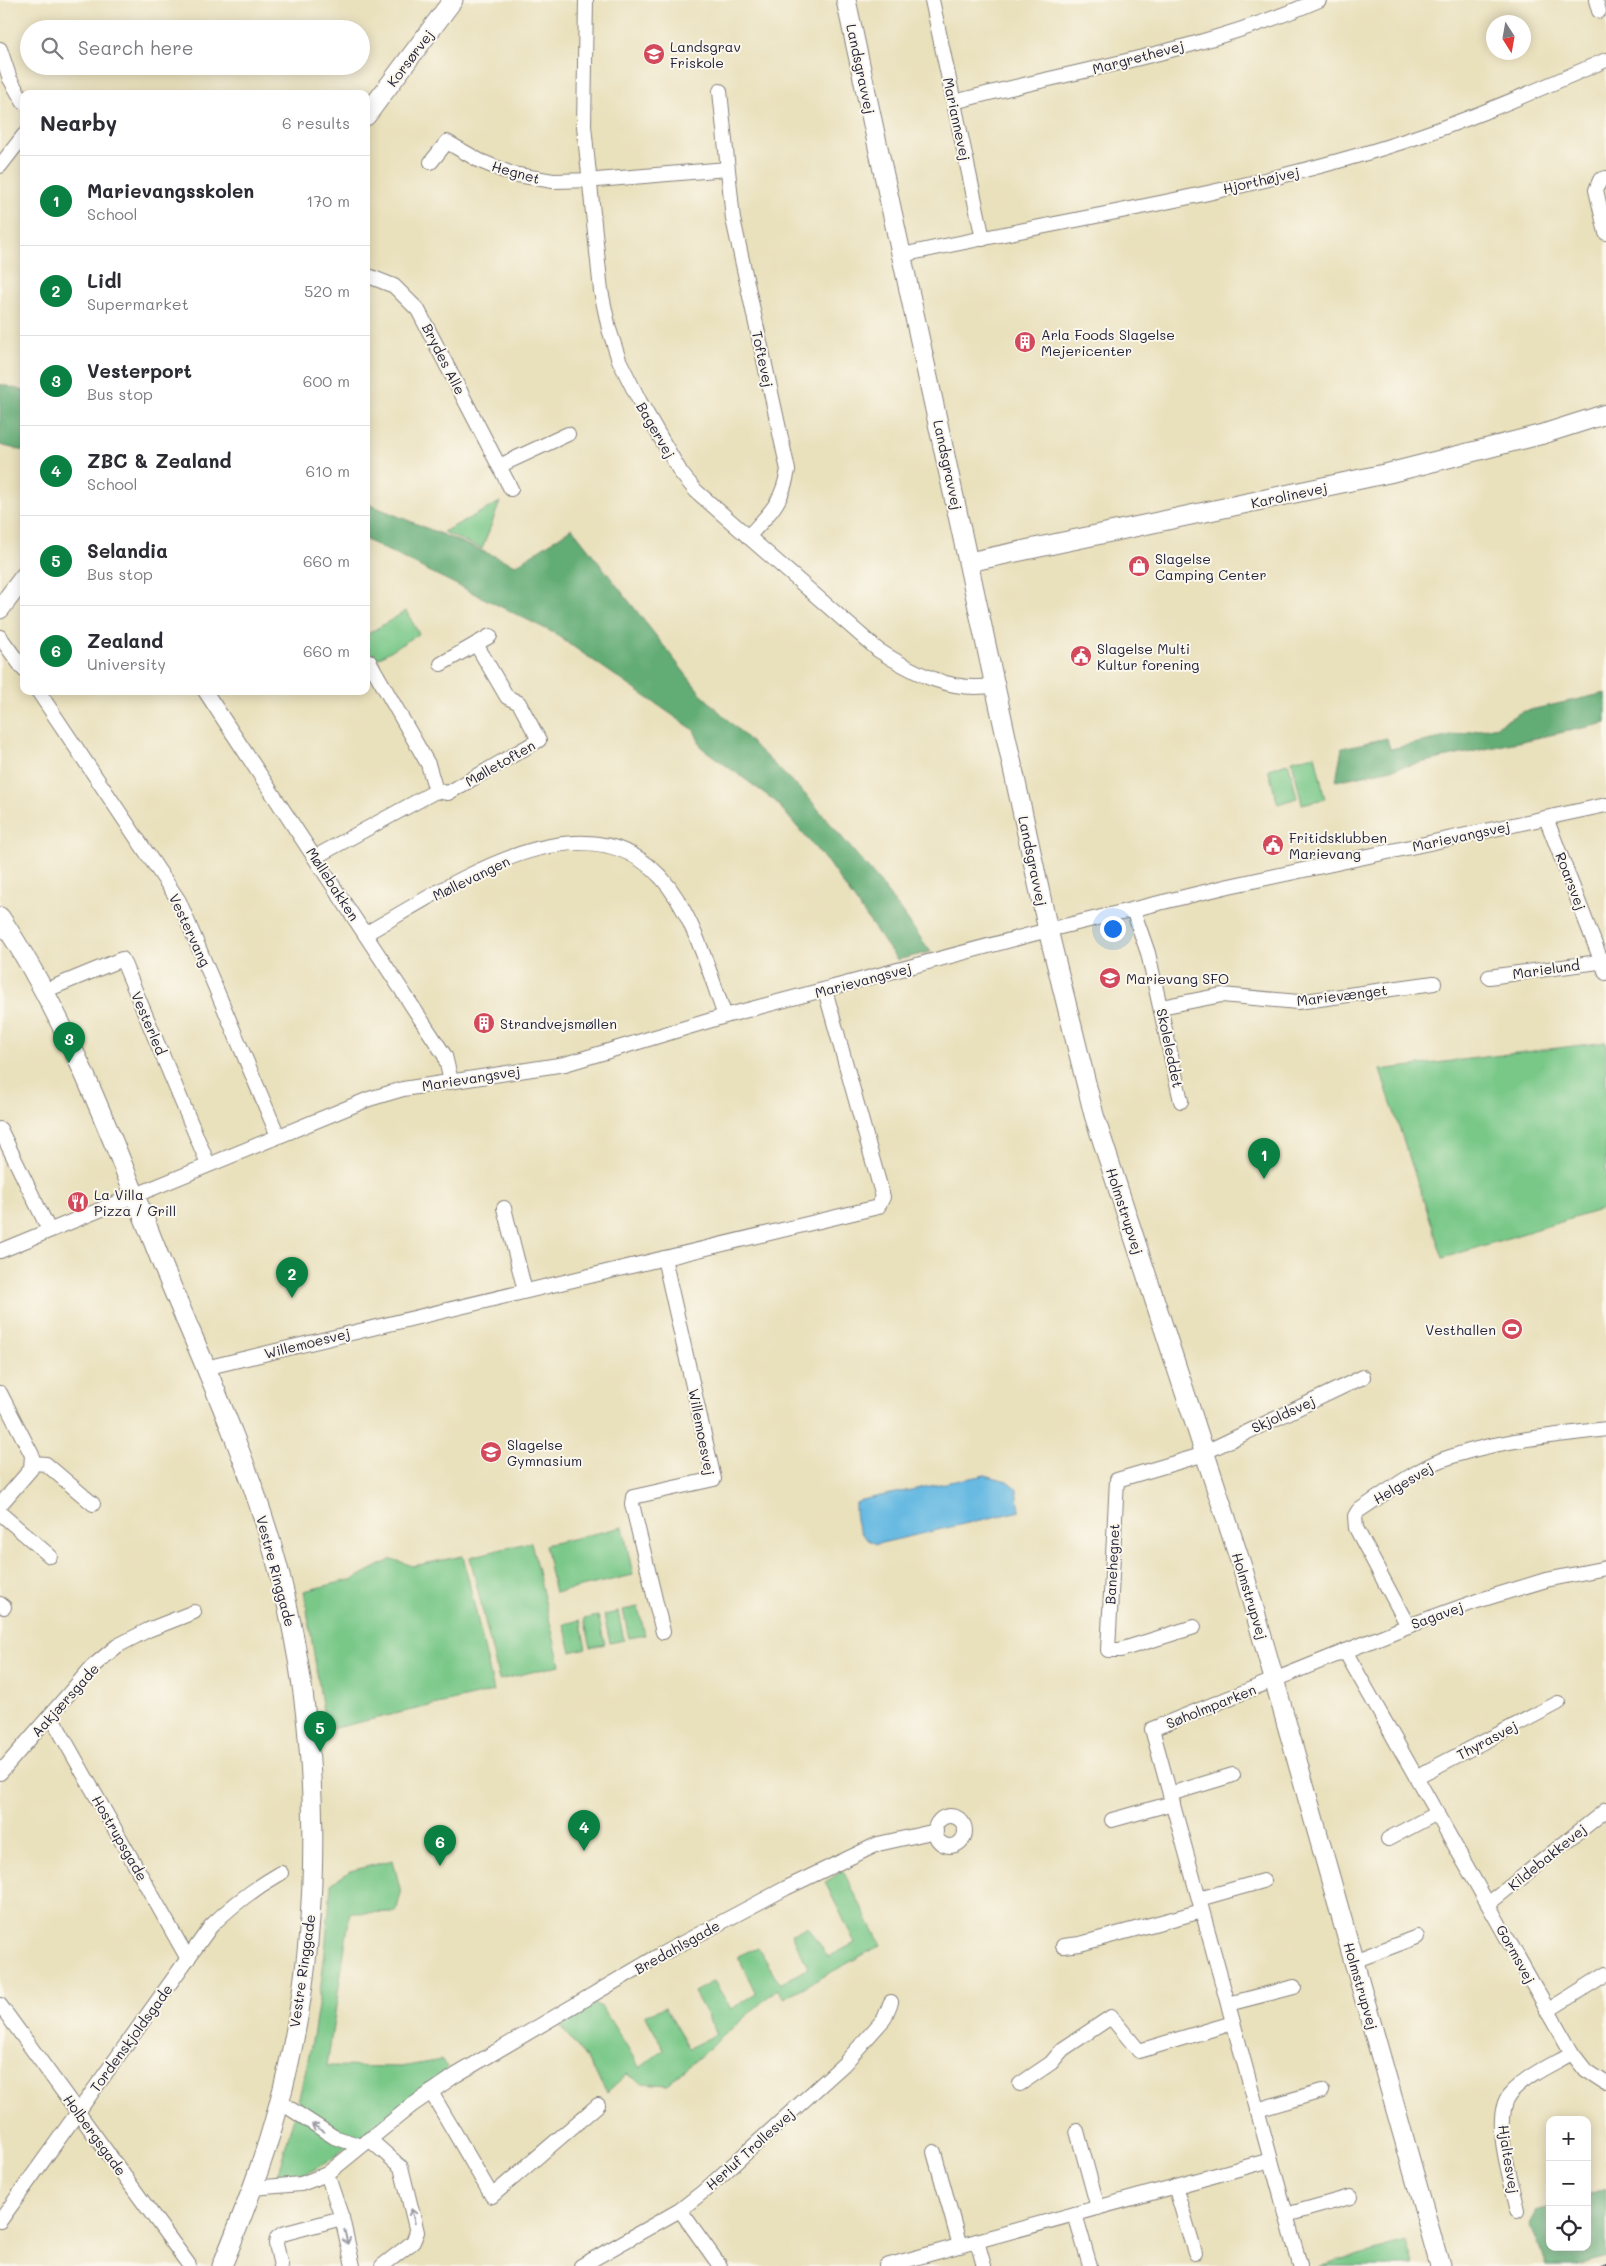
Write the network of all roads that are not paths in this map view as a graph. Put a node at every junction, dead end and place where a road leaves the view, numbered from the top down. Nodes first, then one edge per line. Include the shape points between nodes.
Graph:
1 (453, 0) edge
2 (586, 0) edge
3 (846, 0) edge
4 (932, 0) edge
5 (1319, 0) edge
6 (0, 49) edge
7 (1606, 60) edge
8 (720, 91) dead end
9 (20, 96) edge
10 (954, 102) junction
11 (370, 111) edge
12 (20, 141) edge
13 (431, 162) dead end
14 (0, 166) edge
15 (727, 170) junction
16 (1606, 178) edge
17 (589, 181) junction
18 (1606, 233) edge
19 (983, 238) junction
20 (902, 255) junction
21 (370, 277) edge
22 (1606, 414) edge
23 (568, 434) dead end
24 (499, 466) junction
25 (511, 489) dead end
26 (748, 537) junction
27 (969, 562) junction
28 (20, 582) edge
29 (0, 609) edge
30 (490, 636) dead end
31 (0, 637) edge
32 (476, 644) junction
33 (20, 664) edge
34 (370, 664) edge
35 (441, 664) dead end
36 (996, 685) junction
37 (41, 695) edge
38 (208, 695) edge
39 (436, 791) junction
40 (1606, 805) edge
41 (1546, 818) junction
42 (315, 857) junction
43 (1133, 910) junction
44 (0, 916) edge
45 (1048, 930) junction
46 (365, 934) junction
47 (1605, 965) edge
48 (1489, 977) dead end
49 (1434, 983) dead end
50 (825, 990) junction
51 (44, 991) junction
52 (1161, 1007) junction
53 (725, 1016) junction
54 (452, 1081) junction
55 (1181, 1101) dead end
56 (0, 1129) edge
57 (278, 1136) junction
58 (208, 1164) junction
59 (135, 1195) junction
60 (504, 1208) dead end
61 (49, 1230) junction
62 (0, 1251) edge
63 (664, 1258) junction
64 (525, 1291) junction
65 (205, 1368) junction
66 (1363, 1377) dead end
67 (0, 1393) edge
68 (1606, 1429) edge
69 (1204, 1451) junction
70 (33, 1459) junction
71 (93, 1504) dead end
72 (0, 1505) edge
73 (0, 1513) edge
74 (50, 1556) dead end
75 (1606, 1568) edge
76 (194, 1612) dead end
77 (1194, 1626) dead end
78 (1408, 1626) junction
79 (663, 1632) dead end
80 (1345, 1651) junction
81 (1275, 1681) junction
82 (1558, 1702) dead end
83 (49, 1718) junction
84 (0, 1773) edge
85 (1232, 1775) dead end
86 (1416, 1778) junction
87 (1171, 1798) junction
88 (1606, 1810) edge
89 (1437, 1813) junction
90 (1112, 1820) dead end
91 (936, 1831) dead end
92 (1388, 1839) dead end
93 (281, 1873) dead end
94 (1263, 1881) dead end
95 (1488, 1904) junction
96 (1201, 1905) junction
97 (1417, 1937) dead end
98 (1063, 1946) dead end
99 (188, 1958) junction
100 (1354, 1961) junction
101 (1606, 1974) edge
102 (1294, 1987) dead end
103 (891, 2002) dead end
104 (1228, 2004) junction
105 (0, 2005) edge
106 (1547, 2011) junction
107 (1233, 2023) junction
108 (1572, 2054) junction
109 (1020, 2084) dead end
110 (1606, 2084) edge
111 (1322, 2091) dead end
112 (431, 2092) junction
113 (280, 2102) junction
114 (598, 2105) dead end
115 (1257, 2110) junction
116 (78, 2112) junction
117 (1076, 2131) dead end
118 (365, 2143) junction
119 (934, 2152) dead end
120 (1271, 2160) junction
121 (327, 2174) junction
122 (1175, 2186) junction
123 (253, 2188) junction
124 (1350, 2198) dead end
125 (1098, 2208) junction
126 (680, 2210) junction
127 (1518, 2210) dead end
128 (1075, 2214) junction
129 (1286, 2215) junction
130 (342, 2218) junction
131 (0, 2221) edge
132 (977, 2241) junction
133 (960, 2246) junction
134 (1195, 2253) dead end
135 (189, 2265) edge
136 (1300, 2265) dead end
137 (222, 2266) edge
138 (281, 2266) edge
139 (353, 2266) edge
140 (382, 2266) edge
141 (581, 2266) edge
142 (720, 2266) edge
143 (886, 2266) edge
144 (984, 2266) edge
145 (1090, 2266) edge
146 (1440, 2266) edge

1 - 11 street, Korsørvej
2 - 17 street, Bagervej via 583,98
3 - 20 street, Landsgravvej
4 - 10 street, Mariannevej
5 - 10 street, Margrethevej via 1233,31 1142,58
6 - 9 street via 10,80
7 - 19 street, Hjorthøjvej via 1431,133 1356,156 1276,178
8 - 15 street, Toftevej
10 - 19 street, Mariannevej
12 - 14 street
13 - 17 street, Hegnet via 447,142 512,174 553,181
15 - 17 street
15 - 26 street, Toftevej via 733,219 788,470 779,503
16 - 18 street via 1600,180 1596,190
17 - 26 street, Bagervej via 601,291 619,360 681,473 696,491
19 - 20 street, Hjorthøjvej
20 - 27 street, Landsgravvej
21 - 24 street, Brydes Alle via 394,286 418,310
22 - 27 street, Karolinevej via 1543,434 1371,477
23 - 24 street
24 - 25 street, Brydes Alle
26 - 36 street, Bagervej via 878,650 899,663 960,688
27 - 36 street, Landsgravvej
28 - 29 street
30 - 32 street
31 - 33 street
32 - 35 street
32 - 39 street, Mølletoften via 508,697 519,703 539,740 448,793
34 - 39 street via 428,764
36 - 45 street, Landsgravvej
37 - 57 street, Vestervang via 179,901
38 - 42 street, Møllebakken
39 - 42 street, Mølletoften
40 - 41 street, Marievangsvej
41 - 43 street, Marievangsvej via 1229,886
41 - 47 street, Roarsvej
42 - 46 street, Møllebakken
43 - 45 street, Marievangsvej
43 - 52 street, Skoleleddet
44 - 51 street, Vestre Ringgade
45 - 50 street, Marievangsvej
45 - 69 street, Holmstrupvej via 1094,1116
46 - 53 street, Møllevangen via 492,865 548,845 566,842 602,845 636,859 652,869 668,886 681,905
46 - 54 street, Møllebakken via 445,1056
47 - 48 street, Marielund
49 - 52 street, Marievænget via 1298,1002 1222,995
50 - 53 street, Marievangsvej
50 - 63 street, Willemoesvej via 883,1197 882,1204 874,1210
51 - 58 street, Vesterled via 122,959
51 - 59 street, Vestre Ringgade
52 - 55 street, Skoleleddet
53 - 54 street, Marievangsvej via 565,1064
54 - 57 street, Marievangsvej via 403,1089 369,1099
56 - 61 street
57 - 58 street, Marievangsvej
58 - 59 street, Marievangsvej
59 - 61 street, Marievangsvej
59 - 65 street, Vestre Ringgade
60 - 64 street
61 - 62 street, Marievangsvej
63 - 64 street, Willemoesvej
63 - 79 street, Willemoesvej via 714,1480 633,1497
64 - 65 street, Willemoesvej
65 - 113 street, Vestre Ringgade via 252,1483 272,1544 301,1676 308,1737 313,1847 309,1930 304,1976
66 - 69 street, Skjoldsvej
67 - 70 street
68 - 78 street, Helgesvej via 1509,1442 1443,1460 1420,1470 1358,1511 1356,1528
69 - 77 street, Banehegnet via 1195,1457 1117,1480 1108,1650 1120,1650
69 - 81 street, Holmstrupvej
70 - 71 street via 46,1464
70 - 72 street via 31,1470
73 - 74 street
75 - 78 street, Sagavej via 1538,1582 1477,1600
76 - 83 street, Aakjærsgade via 117,1646 92,1667
78 - 80 street, Sagavej
80 - 81 street, Sagavej
80 - 86 street, Gormsvej
81 - 87 street, Søholmparken via 1152,1729
81 - 100 street, Holmstrupvej
82 - 86 street, Thyrasvej
83 - 84 street, Aakjærsgade
83 - 99 street, Hostrupsgade via 55,1723
85 - 87 street
86 - 89 street, Gormsvej
87 - 90 street
87 - 96 street, Søholmparken
88 - 95 street, Kildebakkevej
89 - 92 street
89 - 95 street, Gormsvej
91 - 112 street, Bredahlsgade via 878,1844 786,1888 660,1955
93 - 99 street, Tordenskjoldsgade via 230,1907 211,1926
94 - 96 street
95 - 106 street, Gormsvej
96 - 98 street via 1080,1944
96 - 104 street, Søholmparken
97 - 100 street
99 - 116 street, Tordenskjoldsgade
100 - 146 street, Holmstrupvej
101 - 106 street
102 - 104 street
103 - 126 street, Herluf Trollesvej via 884,2019 844,2064
104 - 107 street, Søholmparken
105 - 116 street, Holbergsgade
106 - 108 street, Gormsvej
107 - 109 street via 1139,2051 1111,2016 1063,2048 1051,2063
107 - 115 street, Søholmparken
108 - 110 street, Gormsvej via 1586,2071
108 - 127 street, Hjaltesvej via 1526,2079 1509,2095 1502,2112 1502,2133
111 - 115 street
112 - 114 street via 492,2196
112 - 118 street, Bredahlsgade
118 -> 113 street via 334,2137
113 - 123 street, Vestre Ringgade
115 - 120 street, Søholmparken
116 - 131 street, Tordenskjoldsgade
116 - 135 street, Holbergsgade
117 - 125 street
118 - 121 street, Bredahlsgade
140 -> 118 street via 413,2242 417,2232 401,2167
119 - 133 street
120 - 122 street
120 - 129 street, Søholmparken
121 - 123 street, Bredahlsgade via 301,2184
121 - 130 street
122 - 125 street
122 - 134 street
123 - 137 street, Vestre Ringgade
124 - 129 street
125 - 128 street
126 - 141 street, Herluf Trollesvej
126 - 142 street
128 - 132 street
128 - 145 street
129 - 136 street, Søholmparken
130 - 138 street via 276,2238
130 -> 139 street
132 - 133 street
132 - 144 street
133 - 143 street

